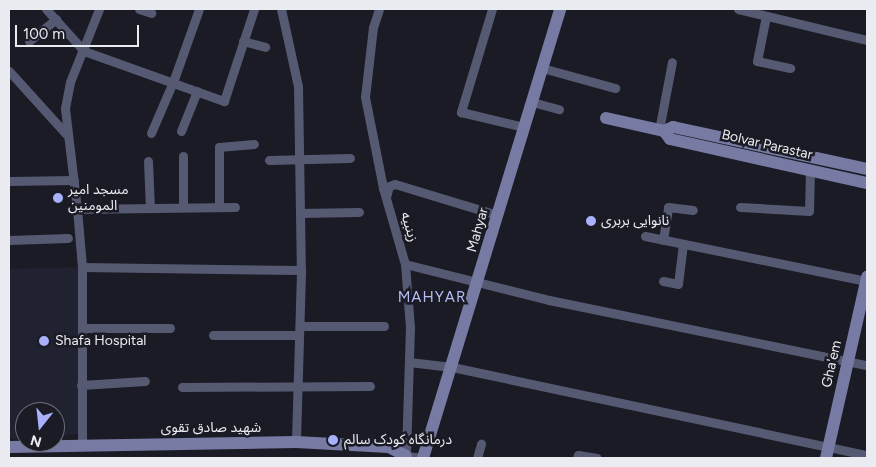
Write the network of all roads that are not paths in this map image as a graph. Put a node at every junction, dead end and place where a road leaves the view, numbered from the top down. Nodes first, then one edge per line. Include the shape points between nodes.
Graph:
1 (46, 9) edge
2 (99, 9) edge
3 (139, 9) edge
4 (200, 9) edge
5 (254, 9) edge
6 (281, 9) edge
7 (379, 9) edge
8 (492, 9) edge
9 (560, 9) edge
10 (738, 9) edge
11 (151, 13) dead end
12 (766, 16) junction
13 (56, 19) junction
14 (867, 40) edge
15 (29, 41) dead end
16 (243, 41) junction
17 (265, 48) dead end
18 (84, 51) junction
19 (672, 62) dead end
20 (542, 68) junction
21 (790, 68) dead end
22 (9, 71) edge
23 (173, 82) junction
24 (615, 88) dead end
25 (198, 91) junction
26 (532, 102) junction
27 (560, 109) dead end
28 (606, 118) dead end
29 (524, 127) junction
30 (182, 131) dead end
31 (661, 131) junction
32 (151, 133) dead end
33 (67, 134) junction
34 (254, 144) dead end
35 (183, 156) dead end
36 (350, 158) dead end
37 (299, 159) junction
38 (269, 160) dead end
39 (148, 161) dead end
40 (867, 168) edge
41 (810, 170) junction
42 (74, 180) junction
43 (9, 181) edge
44 (867, 183) edge
45 (386, 199) junction
46 (219, 206) junction
47 (183, 207) junction
48 (235, 207) dead end
49 (740, 207) dead end
50 (150, 208) junction
51 (77, 209) junction
52 (693, 210) dead end
53 (358, 212) dead end
54 (300, 213) junction
55 (498, 215) junction
56 (645, 236) dead end
57 (68, 238) dead end
58 (9, 240) edge
59 (663, 240) junction
60 (683, 244) junction
61 (405, 264) junction
62 (82, 267) junction
63 (301, 270) junction
64 (867, 279) edge
65 (663, 281) dead end
66 (478, 283) junction
67 (384, 326) dead end
68 (82, 328) junction
69 (170, 328) dead end
70 (299, 330) junction
71 (213, 335) dead end
72 (848, 361) junction
73 (409, 362) junction
74 (867, 365) edge
75 (452, 367) junction
76 (145, 380) dead end
77 (81, 385) junction
78 (297, 386) junction
79 (370, 386) dead end
80 (182, 387) dead end
81 (296, 442) junction
82 (82, 444) junction
83 (481, 444) dead end
84 (10, 447) edge
85 (827, 453) edge
86 (867, 455) edge
87 (404, 457) edge
88 (577, 457) edge
89 (423, 458) edge
90 (477, 458) edge
91 (596, 458) edge

1 - 13 street
2 - 18 street
3 - 11 street
4 - 23 street
5 - 16 street
6 - 37 street via 298,86
7 - 45 street, زینبیه via 373,27 365,97
8 - 29 street via 461,112
9 - 20 street, Mahyar
10 - 12 street
12 - 14 street
12 - 21 street via 756,61
13 - 15 street
13 - 18 street
16 - 17 street
16 - 25 street via 224,101
18 - 23 street
18 - 33 street via 70,82 65,108
19 - 31 street
20 - 24 street
20 - 26 street, Mahyar
22 - 33 street
23 - 25 street
23 - 32 street
25 - 30 street
26 - 27 street
26 - 29 street, Mahyar
28 - 31 street, Bolvar Parastar
29 - 55 street, Mahyar
31 - 40 street, Bolvar Parastar via 673,127
31 - 41 street, Bolvar Parastar via 670,139
33 - 42 street
34 - 46 street via 219,147
35 - 47 street
36 - 37 street
37 - 38 street
37 - 54 street
39 - 50 street
41 - 44 street, Bolvar Parastar
41 - 49 street via 809,211
42 - 43 street
42 - 51 street
45 - 55 street via 390,186 395,184
45 - 61 street, زینبیه
46 - 47 street
46 - 48 street
47 - 50 street
50 - 51 street
51 - 62 street
52 - 59 street via 668,207
53 - 54 street
54 - 63 street
55 - 66 street, Mahyar
56 - 59 street
57 - 58 street
59 - 60 street
60 - 64 street
60 - 65 street via 678,284
61 - 66 street
61 - 73 street, زینبیه
62 - 63 street
62 - 68 street
63 - 70 street
64 - 72 street, Gha'em
66 - 72 street
66 - 75 street, Mahyar
67 - 70 street
68 - 69 street
68 - 77 street
70 - 71 street
70 - 78 street
72 - 74 street
72 - 85 street, Gha'em
73 - 75 street
73 - 87 street, زینبیه
75 - 85 street
75 - 89 street, Mahyar
76 - 77 street
77 - 82 street
78 - 79 street
78 - 80 street
78 - 81 street
81 - 82 street, شهید صادق تقوی
81 - 87 street, شهید صادق تقوی via 389,447
82 - 84 street, شهید صادق تقوی
83 - 90 street
85 - 86 street
87 - 89 street
88 - 91 street

